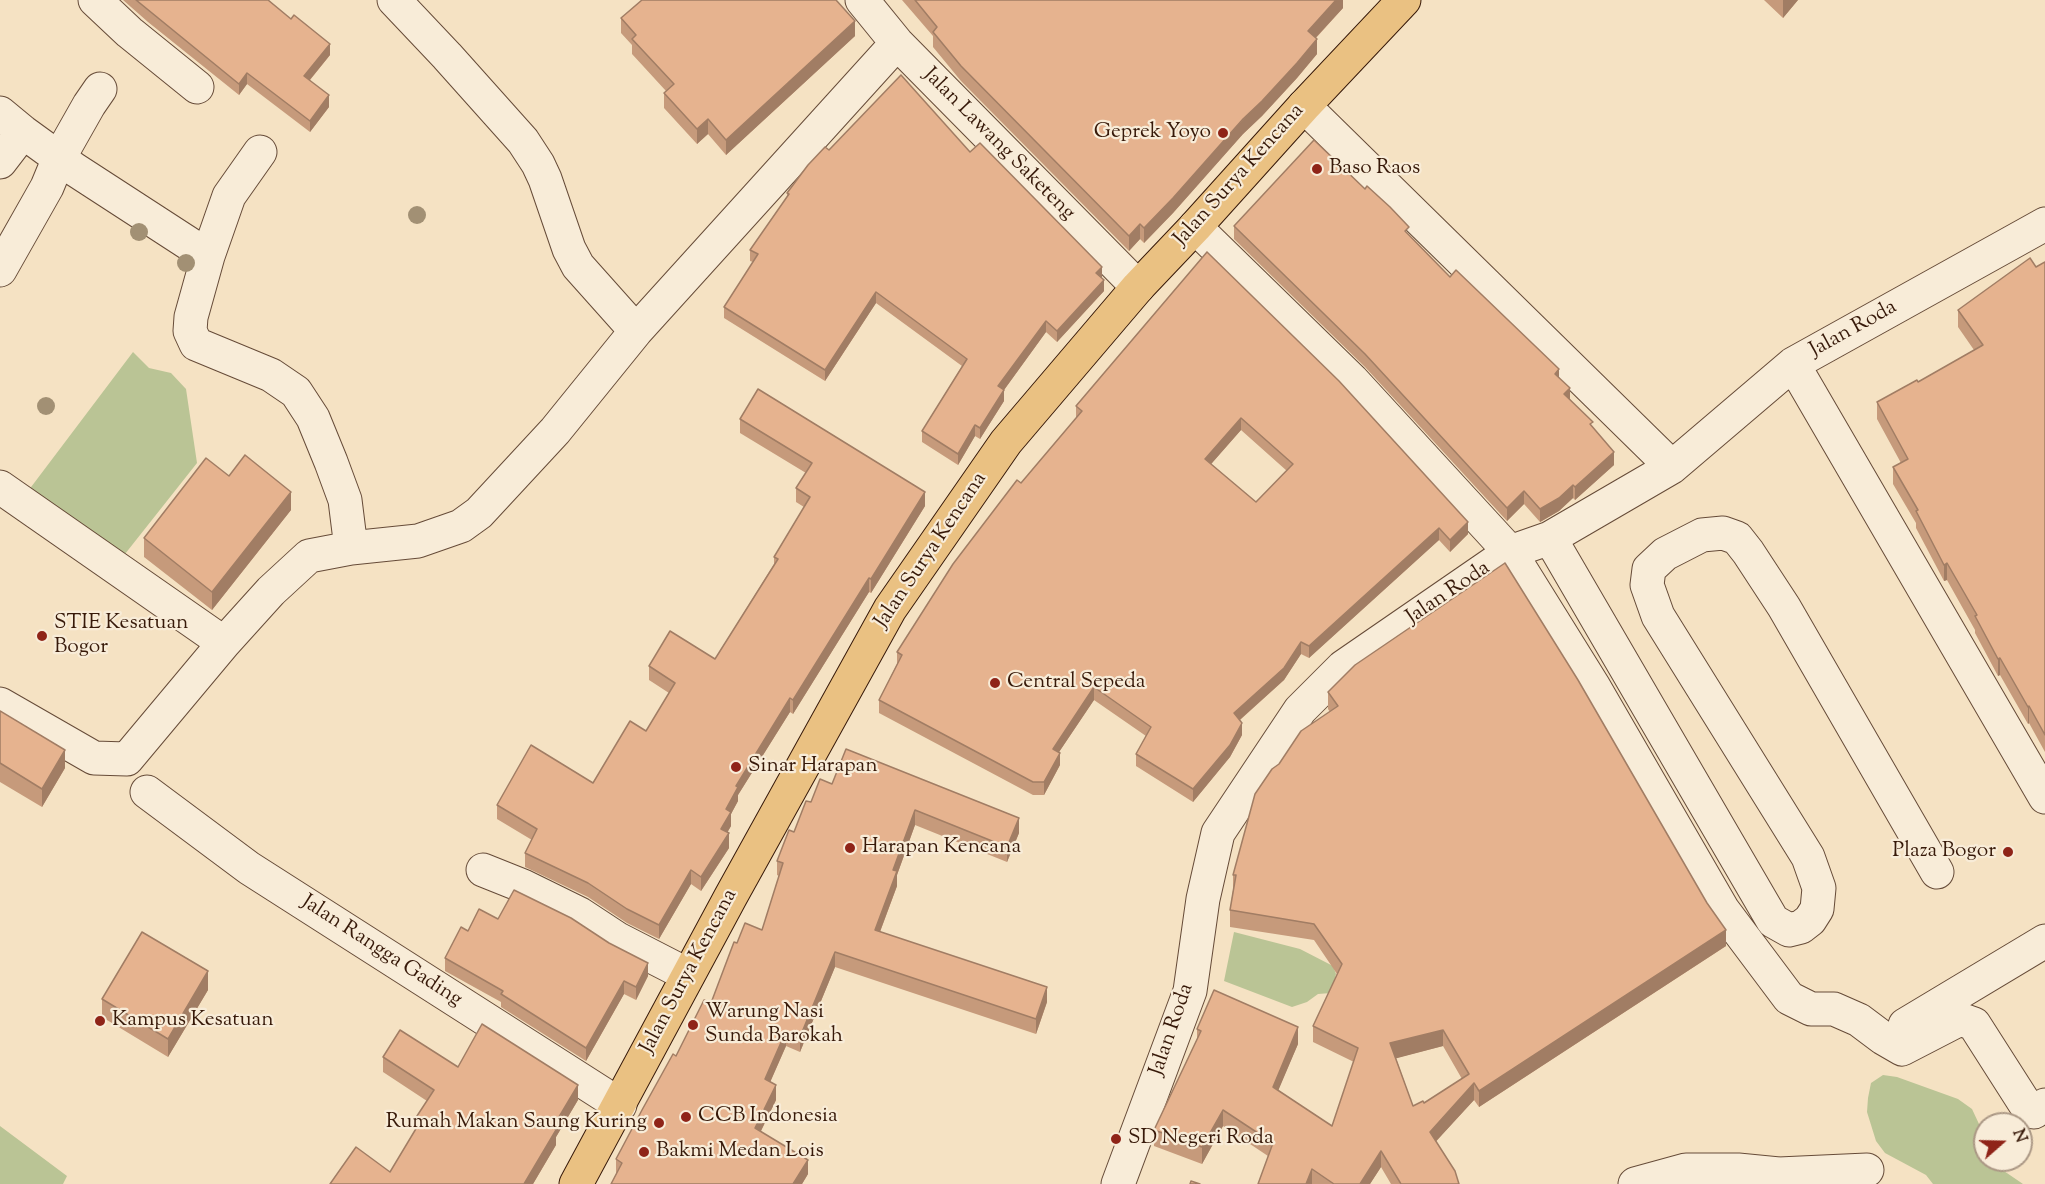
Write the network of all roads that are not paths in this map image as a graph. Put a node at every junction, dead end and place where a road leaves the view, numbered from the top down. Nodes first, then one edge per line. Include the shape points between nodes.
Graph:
1 (95, 0) edge
2 (394, 0) edge
3 (862, 0) edge
4 (1392, 4) edge
5 (897, 43) junction
6 (197, 87) dead end
7 (100, 89) dead end
8 (1304, 106) junction
9 (11, 122) edge
10 (260, 152) dead end
11 (59, 158) junction
12 (0, 162) edge
13 (2045, 224) edge
14 (1195, 227) junction
15 (208, 255) junction
16 (0, 270) edge
17 (1138, 287) junction
18 (636, 331) junction
19 (1793, 364) junction
20 (1672, 467) junction
21 (0, 487) edge
22 (1550, 538) junction
23 (351, 548) junction
24 (1510, 552) junction
25 (224, 643) junction
26 (0, 704) edge
27 (147, 792) dead end
28 (2045, 797) edge
29 (483, 870) dead end
30 (1937, 872) dead end
31 (2045, 941) edge
32 (688, 975) junction
33 (1883, 1038) junction
34 (620, 1105) junction
35 (2045, 1105) edge
36 (1867, 1170) dead end
37 (576, 1184) edge
38 (1118, 1184) edge
39 (1635, 1184) edge

1 - 6 street
2 - 18 street via 523,141 545,179 578,266
3 - 5 street, Jalan Lawang Saketeng
4 - 8 main road, Jalan Surya Kencana
5 - 17 street, Jalan Lawang Saketeng
5 - 18 street
7 - 11 street
8 - 14 main road, Jalan Surya Kencana
8 - 20 street
9 - 11 street
9 - 12 street
10 - 15 street via 229,196
11 - 15 street
11 - 16 street
13 - 19 street, Jalan Roda
14 - 17 main road, Jalan Surya Kencana
14 - 24 street via 1352,380
15 - 23 street via 189,331 196,344 271,375 296,392 313,418 345,500
17 - 32 main road, Jalan Surya Kencana via 1006,442 890,609
18 - 23 street via 555,431 479,513 461,526 418,541
19 - 20 street, Jalan Roda
19 - 28 street
20 - 22 street, Jalan Roda
21 - 25 street
22 - 24 street, Jalan Roda
22 - 30 street via 1773,921 1789,930 1801,927 1817,909 1819,888 1808,857 1658,616 1647,585 1649,569 1665,554 1702,535 1723,533 1737,538 1748,552 1784,607
23 - 25 street via 309,556
24 - 33 street via 1600,697 1723,910 1790,998 1811,1009 1834,1009 1859,1020
24 - 38 street, Jalan Roda via 1343,667 1300,710 1218,833 1203,899 1190,991
25 - 26 street via 127,759 94,758
27 - 34 street, Jalan Rangga Gading via 249,868
29 - 32 street via 580,914 618,939
31 - 33 street
32 - 34 main road, Jalan Surya Kencana
33 - 35 street via 1902,1049 1960,1019 1974,1024 2028,1107 2034,1112
34 - 37 main road, Jalan Surya Kencana
36 - 39 street via 1686,1170

